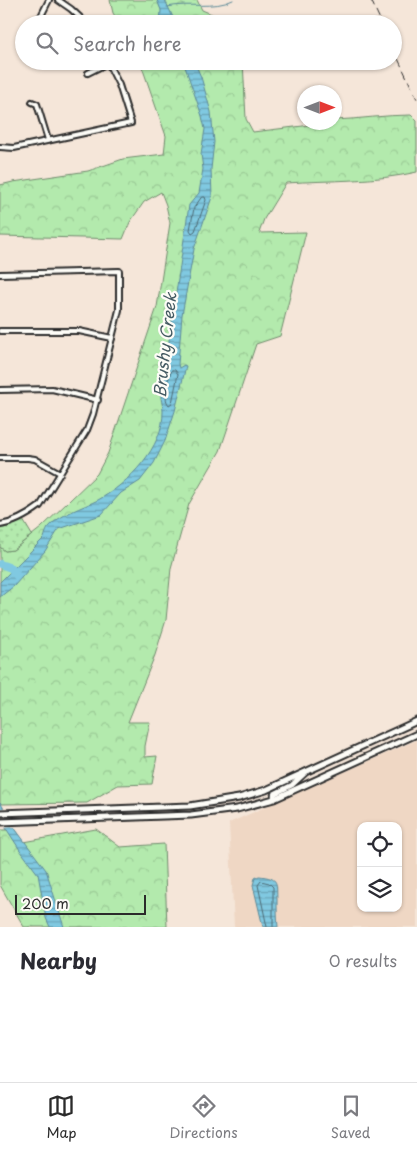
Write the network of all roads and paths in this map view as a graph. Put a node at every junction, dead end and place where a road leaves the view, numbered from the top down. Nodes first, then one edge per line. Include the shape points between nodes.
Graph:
1 (50, 0) edge
2 (58, 0) edge
3 (42, 15) edge
4 (78, 15) edge
5 (93, 70) edge
6 (111, 70) edge
7 (88, 73) dead end
8 (32, 102) dead end
9 (48, 140) junction
10 (0, 147) edge
11 (0, 274) edge
12 (0, 331) edge
13 (112, 338) junction
14 (0, 390) edge
15 (98, 400) junction
16 (0, 458) edge
17 (60, 473) junction
18 (0, 525) edge
19 (417, 721) edge
20 (417, 734) edge
21 (306, 772) junction
22 (274, 799) junction
23 (0, 813) edge
24 (0, 822) edge

1 - 3 street
2 - 4 street
5 - 7 street
6 - 9 street via 131,122
8 - 9 street via 37,104
9 - 10 street via 14,148
11 - 13 street via 119,271 119,310
12 - 13 street via 79,331
13 - 15 street
14 - 15 street via 52,389
15 - 17 street via 87,430
16 - 17 street via 35,459
17 - 18 street via 40,506 8,524
19 - 21 main road
20 - 22 main road
21 - 22 street via 292,786 274,794
21 - 23 main road via 239,798 190,806
22 - 24 main road via 217,812

